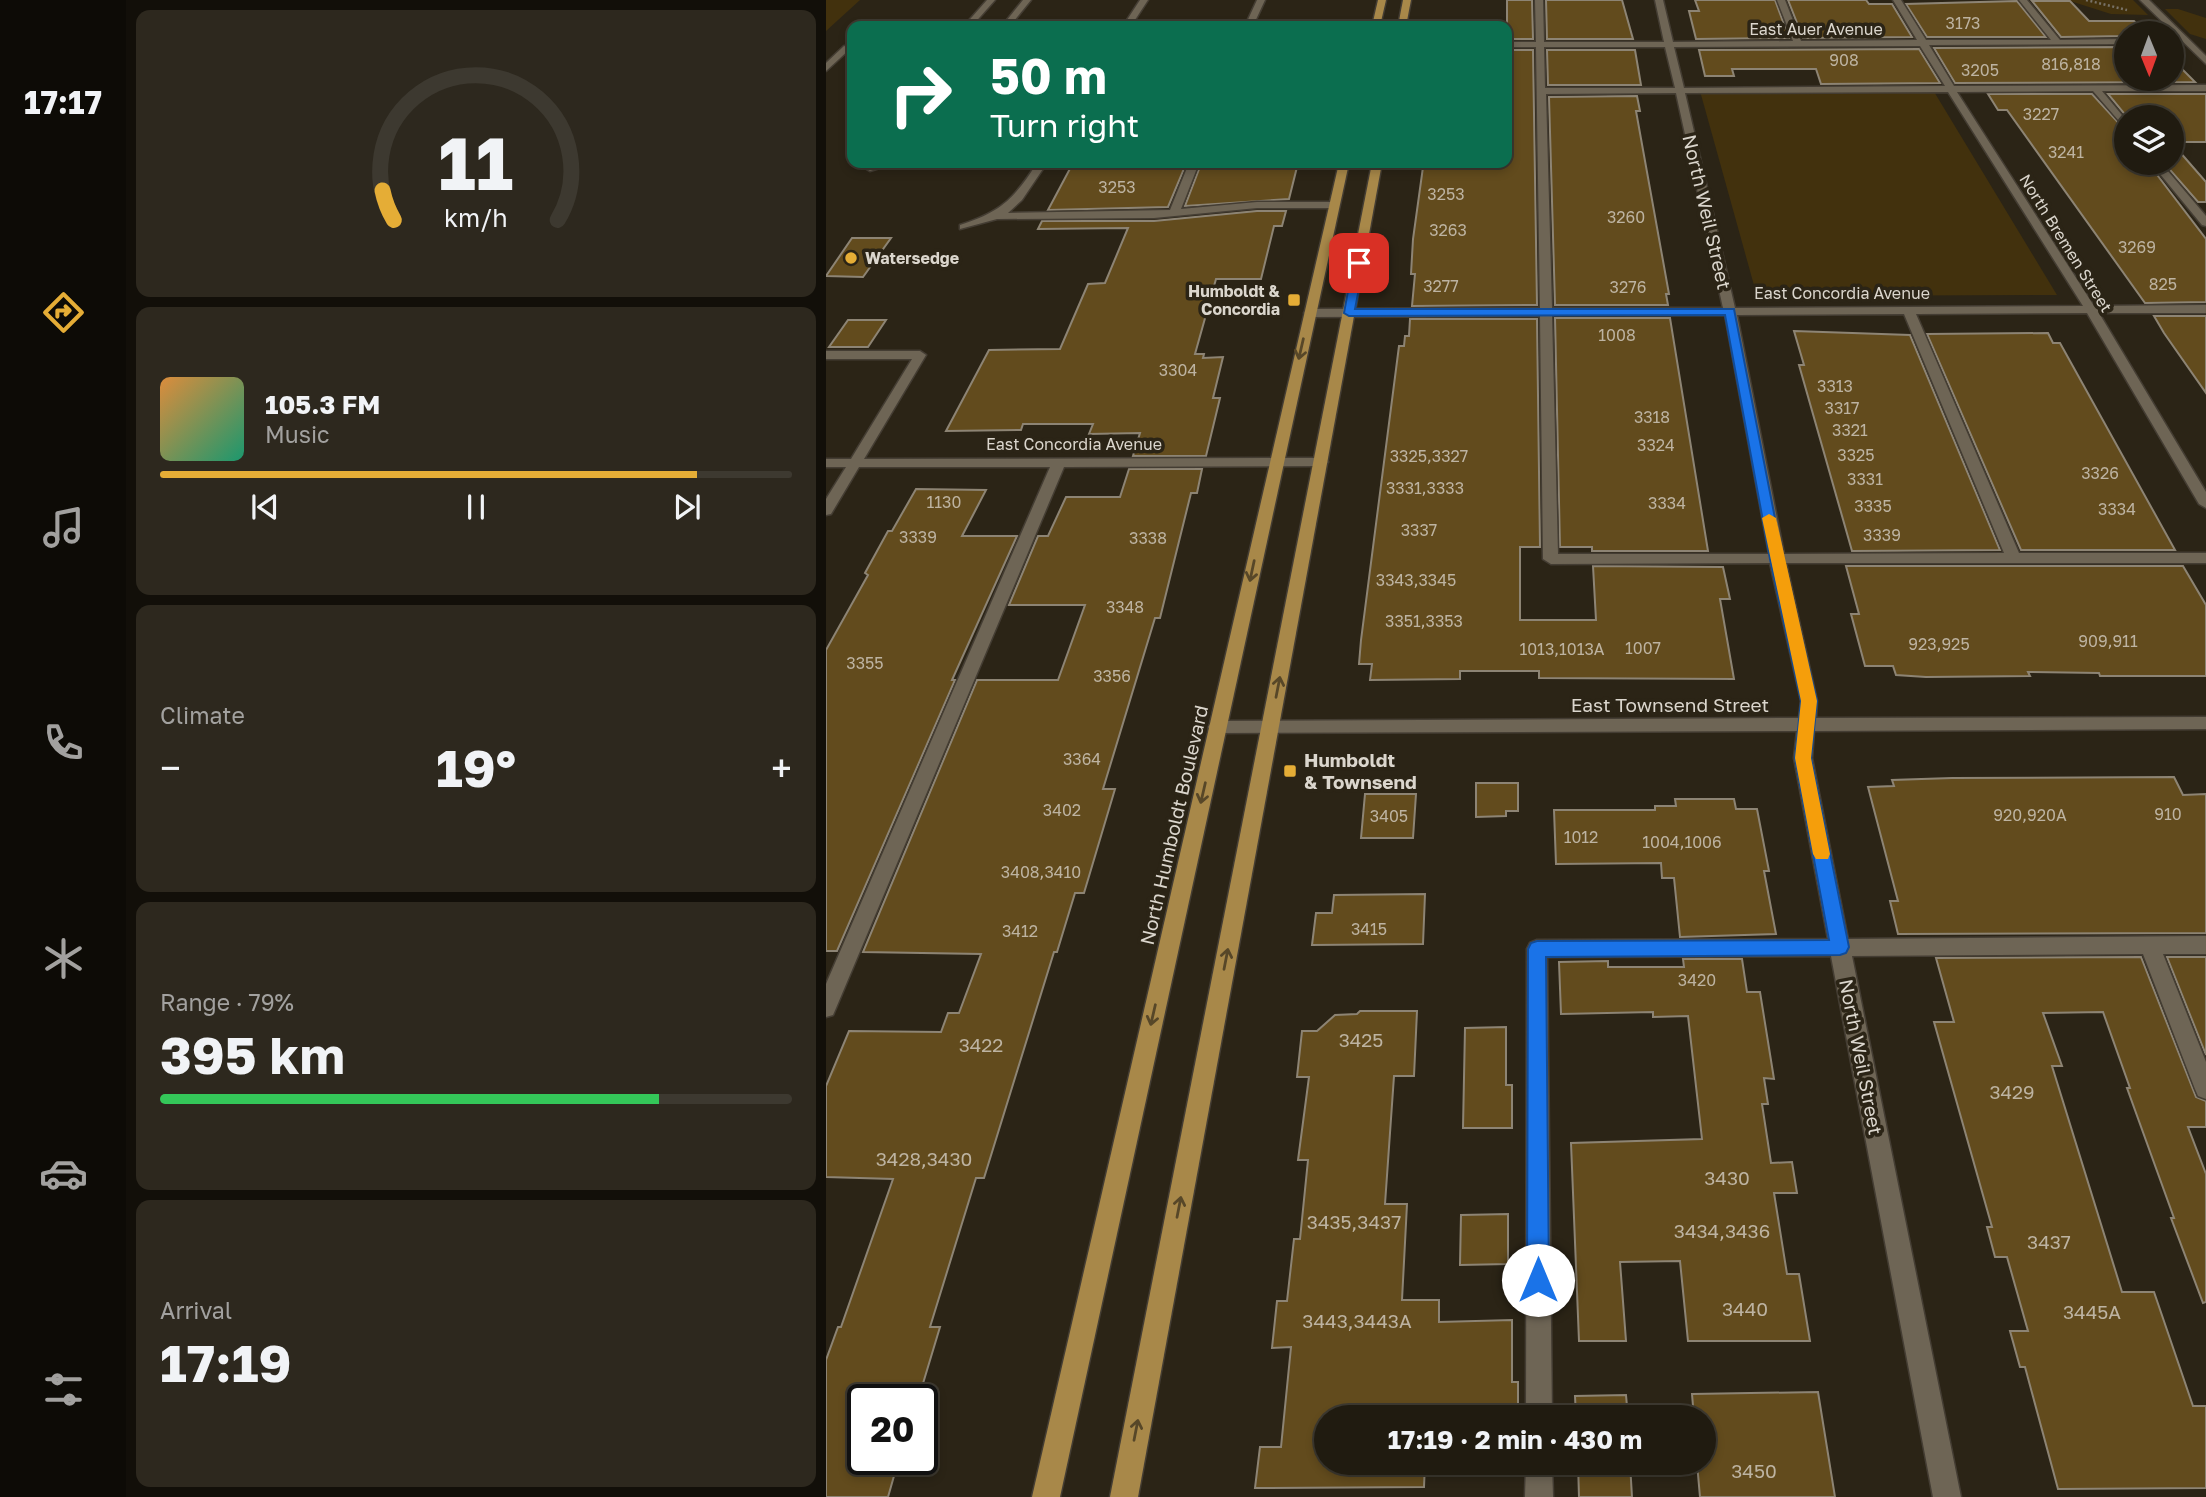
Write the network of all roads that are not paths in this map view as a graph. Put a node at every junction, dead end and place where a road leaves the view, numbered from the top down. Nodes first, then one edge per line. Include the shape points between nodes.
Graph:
1 (991, 0) edge
2 (1027, 0) edge
3 (1144, 0) edge
4 (1261, 0) edge
5 (1382, 0) edge
6 (1407, 0) edge
7 (1539, 0) edge
8 (1659, 0) edge
9 (1781, 0) edge
10 (1898, 0) edge
11 (2023, 0) edge
12 (2144, 0) edge
13 (972, 21) edge
14 (1010, 21) edge
15 (1131, 21) edge
16 (1251, 21) edge
17 (1377, 21) edge
18 (1403, 21) edge
19 (1921, 42) junction
20 (2057, 42) junction
21 (2114, 42) edge
22 (2186, 42) junction
23 (2206, 42) edge
24 (1669, 43) junction
25 (1798, 43) junction
26 (1540, 44) junction
27 (1512, 45) edge
28 (845, 48) edge
29 (2206, 61) edge
30 (826, 68) edge
31 (1950, 88) junction
32 (2095, 88) junction
33 (2206, 88) edge
34 (1680, 89) junction
35 (1539, 91) junction
36 (2114, 111) edge
37 (1039, 168) edge
38 (1192, 168) edge
39 (1343, 168) edge
40 (1376, 168) edge
41 (2166, 175) edge
42 (1334, 205) junction
43 (1174, 213) junction
44 (997, 216) junction
45 (2206, 223) edge
46 (964, 227) dead end
47 (2206, 309) edge
48 (1909, 310) junction
49 (2091, 310) junction
50 (1730, 311) junction
51 (1544, 312) junction
52 (1310, 313) junction
53 (1349, 313) junction
54 (826, 355) edge
55 (1059, 462) junction
56 (1275, 462) junction
57 (1321, 462) junction
58 (826, 463) edge
59 (855, 463) junction
60 (2206, 504) edge
61 (826, 511) edge
62 (2013, 558) junction
63 (2206, 558) edge
64 (1777, 559) junction
65 (2206, 723) edge
66 (1271, 726) junction
67 (1805, 726) junction
68 (1217, 727) junction
69 (2206, 945) edge
70 (2150, 946) junction
71 (1840, 947) junction
72 (826, 1008) edge
73 (2206, 1089) edge
74 (1539, 1405) edge
75 (1539, 1475) edge
76 (1046, 1497) edge
77 (1124, 1497) edge
78 (1539, 1497) edge
79 (1947, 1497) edge

1 - 13 street
2 - 14 street
3 - 15 street
4 - 16 street
5 - 17 main road
6 - 18 main road
7 - 26 street
8 - 24 street, North Weil Street
9 - 25 street
10 - 19 street, North Bremen Street
11 - 20 street
12 - 22 street
19 - 20 street, East Auer Avenue
19 - 25 street, East Auer Avenue
19 - 31 street, North Bremen Street
20 - 21 street, East Auer Avenue
22 - 23 street
22 - 29 street
24 - 25 street, East Auer Avenue
24 - 26 street, East Auer Avenue
24 - 34 street, North Weil Street
26 - 27 street, East Auer Avenue
26 - 35 street
28 - 30 street
31 - 32 street
31 - 34 street
31 - 49 street, North Bremen Street
32 - 33 street
32 - 36 street
34 - 35 street
34 - 50 street, North Weil Street
35 - 51 street
37 - 44 street via 1018,201
38 - 43 street
39 - 42 main road, North Humboldt Boulevard
40 - 53 main road
41 - 45 street
42 - 43 street via 1257,205
42 - 52 main road, North Humboldt Boulevard
43 - 44 street
44 - 46 street
47 - 49 street, East Concordia Avenue
48 - 49 street, East Concordia Avenue
48 - 50 street, East Concordia Avenue
48 - 62 street
49 - 60 street, North Bremen Street
50 - 51 street, East Concordia Avenue
50 - 64 street, North Weil Street
51 - 53 street, East Concordia Avenue
51 - 64 street via 1551,559
52 - 53 street, East Concordia Avenue
52 -> 56 main road, North Humboldt Boulevard
53 - 57 main road
54 - 59 street via 920,355
55 - 56 street, East Concordia Avenue
55 - 59 street, East Concordia Avenue
55 - 72 street
56 - 57 street, East Concordia Avenue
56 -> 68 main road, North Humboldt Boulevard
66 -> 57 main road
58 - 59 street, East Concordia Avenue
59 - 61 street
62 - 63 street
62 - 64 street
64 - 67 street, North Weil Street via 1809,701
65 - 67 street, East Townsend Street
66 - 67 street, East Townsend Street
66 - 68 street, East Townsend Street
77 -> 66 main road
67 - 71 street, North Weil Street via 1803,758
68 -> 76 main road, North Humboldt Boulevard
69 - 70 street
70 - 71 street
70 - 73 street
71 - 74 street via 1537,949
71 - 79 street, North Weil Street
75 - 78 street

